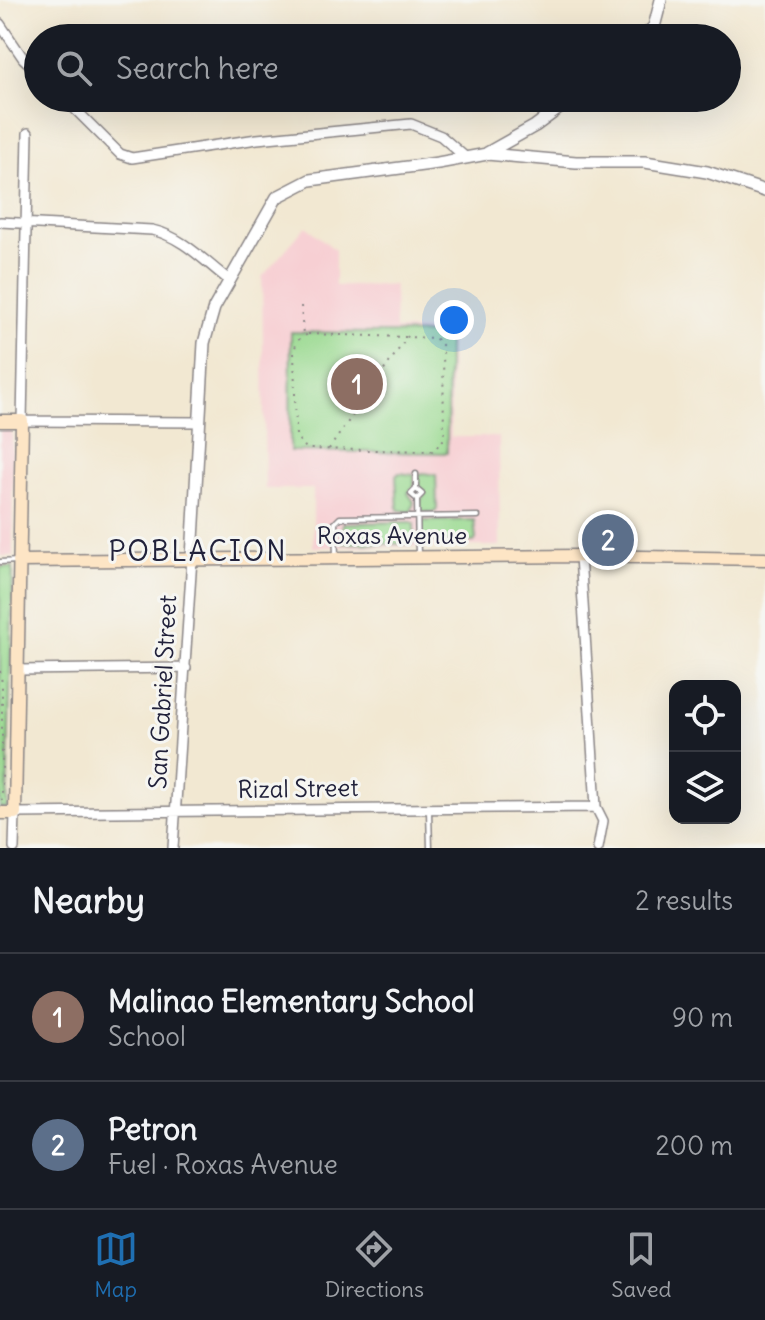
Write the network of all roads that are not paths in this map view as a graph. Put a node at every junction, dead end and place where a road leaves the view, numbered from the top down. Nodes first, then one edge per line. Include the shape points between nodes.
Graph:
1 (661, 0) edge
2 (0, 24) edge
3 (655, 24) edge
4 (24, 59) edge
5 (78, 112) edge
6 (554, 112) edge
7 (28, 133) dead end
8 (487, 154) junction
9 (465, 157) junction
10 (765, 191) edge
11 (0, 222) edge
12 (26, 223) junction
13 (229, 280) junction
14 (0, 421) edge
15 (22, 421) junction
16 (199, 422) junction
17 (416, 474) dead end
18 (478, 516) dead end
19 (417, 517) junction
20 (580, 556) junction
21 (336, 557) junction
22 (418, 557) junction
23 (192, 558) junction
24 (765, 559) edge
25 (19, 561) junction
26 (0, 562) edge
27 (186, 668) junction
28 (17, 670) junction
29 (1, 807) edge
30 (596, 807) junction
31 (429, 809) junction
32 (177, 811) junction
33 (15, 813) junction
34 (14, 848) edge
35 (173, 848) edge
36 (430, 848) edge
37 (598, 848) edge

1 - 3 street
2 - 4 street
5 - 9 street via 120,154 132,158 411,124 441,136
6 - 8 street
7 - 12 street
8 - 9 street, San Gabriel Street
8 - 10 street via 645,162 707,172
9 - 13 street, San Gabriel Street via 310,180 290,188 270,205
11 - 12 street
12 - 13 street via 166,233
12 - 15 street
13 - 16 street, San Gabriel Street via 204,343
14 - 15 main road
15 - 16 street
15 - 25 main road
16 - 23 street, San Gabriel Street
17 - 19 lane via 411,494 417,499
18 - 19 lane
19 - 21 lane via 339,518
19 - 22 lane
20 - 22 main road, Roxas Avenue
20 - 24 main road, Roxas Avenue
20 - 30 street
21 - 22 main road, Roxas Avenue
21 - 23 main road, Roxas Avenue
23 - 25 main road, Roxas Avenue
23 - 27 street, San Gabriel Street
25 - 26 lane
25 - 28 main road
27 - 28 street
27 - 32 street, San Gabriel Street
28 - 33 main road
29 - 33 main road, Rizal Street
30 - 31 street, Rizal Street
30 - 37 street via 603,821
31 - 32 street, Rizal Street
31 - 36 lane
32 - 33 street, Rizal Street
32 - 35 street, San Gabriel Street
33 - 34 street

